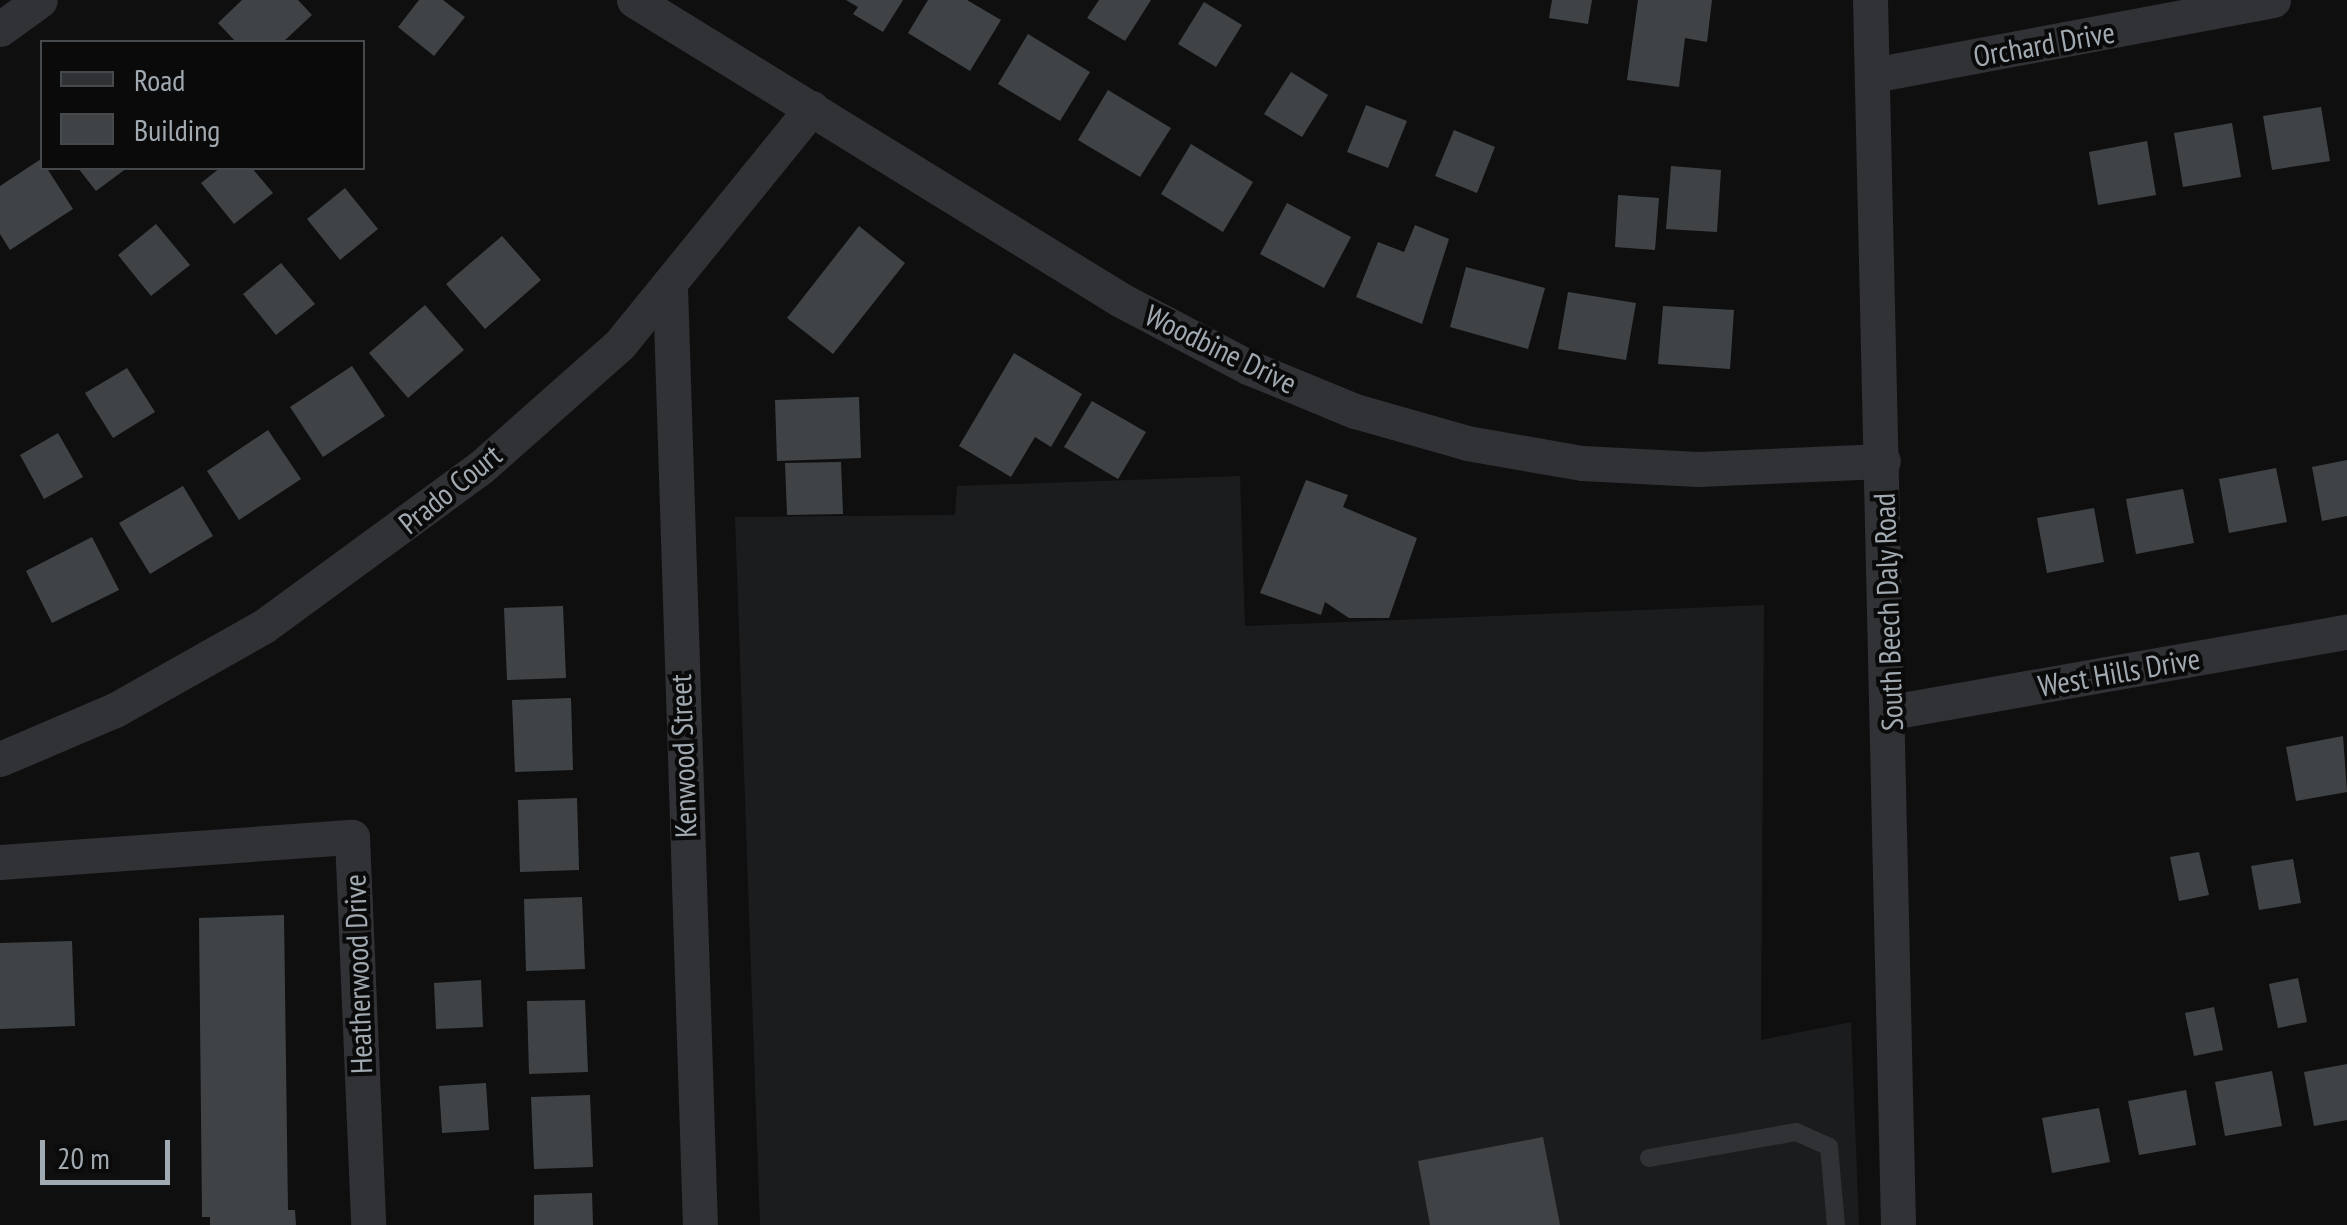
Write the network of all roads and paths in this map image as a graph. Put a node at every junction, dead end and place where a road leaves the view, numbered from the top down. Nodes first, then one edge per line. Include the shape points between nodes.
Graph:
1 (40, 0) edge
2 (634, 0) edge
3 (1870, 0) edge
4 (2273, 0) edge
5 (0, 29) edge
6 (1873, 74) junction
7 (812, 108) junction
8 (670, 288) junction
9 (1884, 461) junction
10 (2347, 632) edge
11 (1891, 712) junction
12 (0, 759) edge
13 (0, 862) edge
14 (1649, 1158) dead end
15 (368, 1225) edge
16 (700, 1225) edge
17 (1836, 1225) edge
18 (1898, 1225) edge

1 - 5 street
2 - 7 street, Woodbine Drive
3 - 6 street, South Beech Daly Road
4 - 6 street, Orchard Drive
6 - 9 street, South Beech Daly Road
7 - 8 street, Prado Court
7 - 9 street, Woodbine Drive via 1120,300 1248,367 1355,411 1467,443 1582,463 1698,469
8 - 12 street, Prado Court via 620,344 480,468 264,626 115,710
8 - 16 street, Kenwood Street
9 - 11 street, South Beech Daly Road
10 - 11 street, West Hills Drive
11 - 18 street, South Beech Daly Road
13 - 15 street, Heatherwood Drive via 352,837
14 - 17 lane via 1796,1132 1830,1147

